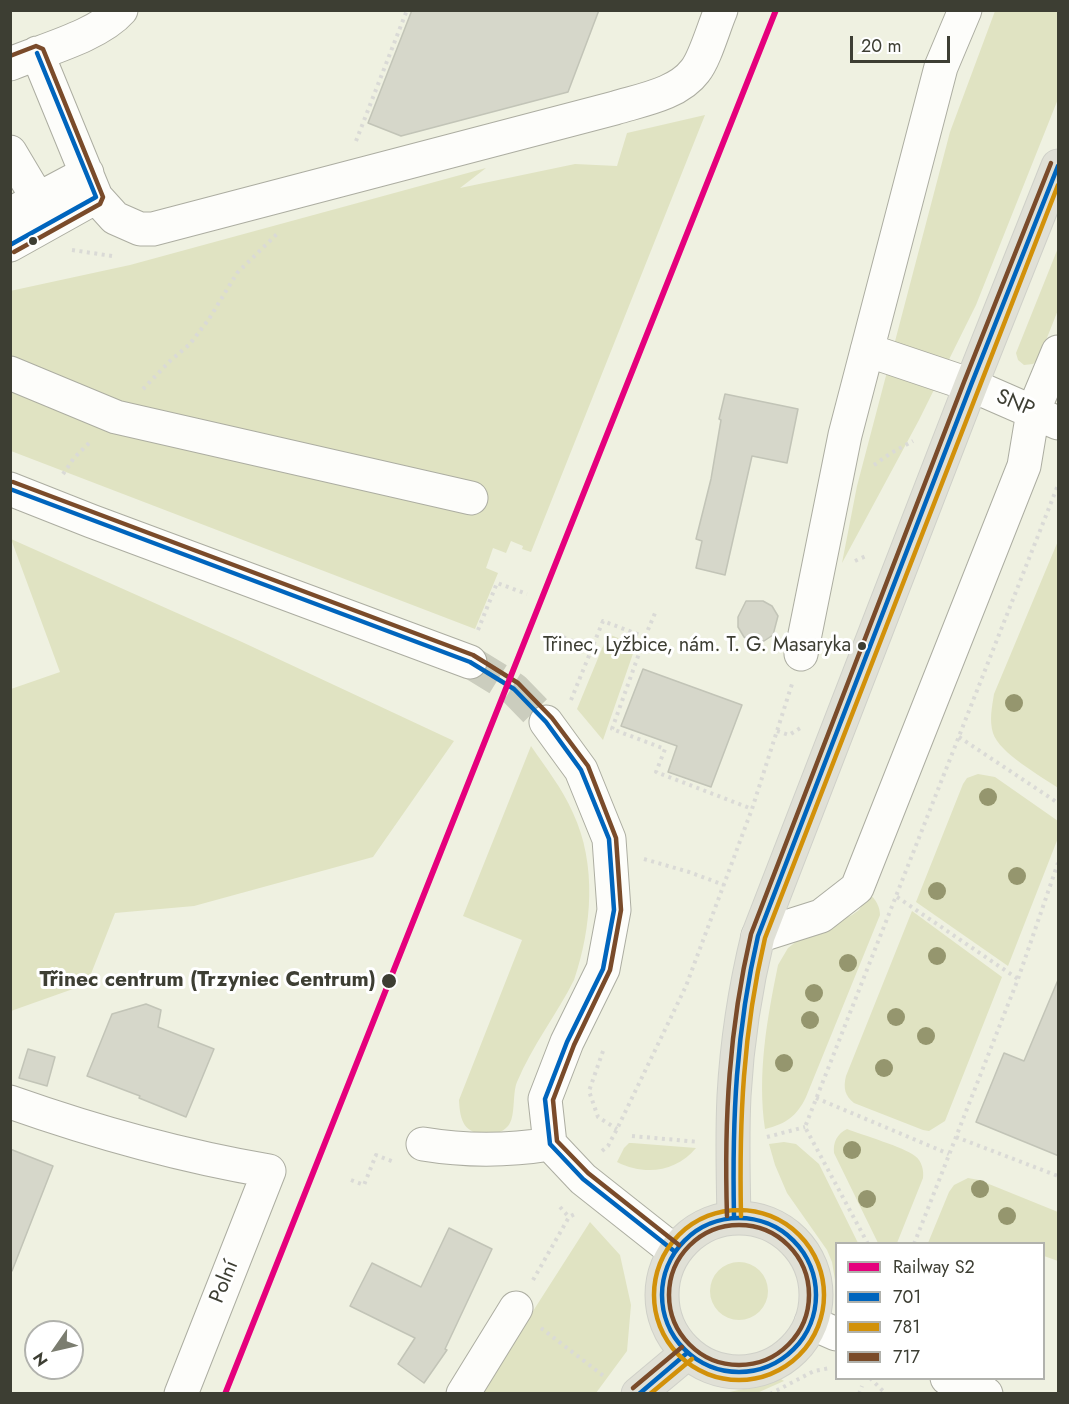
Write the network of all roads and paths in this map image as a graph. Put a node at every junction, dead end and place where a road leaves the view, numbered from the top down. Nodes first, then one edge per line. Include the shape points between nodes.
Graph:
1 (121, 10) edge
2 (407, 10) edge
3 (721, 10) edge
4 (966, 10) edge
5 (24, 58) edge
6 (355, 144) dead end
7 (10, 152) edge
8 (1059, 166) edge
9 (92, 185) junction
10 (24, 206) edge
11 (283, 228) dead end
12 (10, 245) edge
13 (867, 350) junction
14 (1059, 352) edge
15 (10, 373) edge
16 (971, 385) junction
17 (116, 417) junction
18 (1046, 418) edge
19 (60, 480) dead end
20 (1059, 485) edge
21 (10, 489) edge
22 (471, 498) dead end
23 (527, 594) dead end
24 (655, 613) dead end
25 (563, 637) dead end
26 (645, 637) junction
27 (473, 647) joint
28 (591, 648) junction
29 (801, 654) joint
30 (557, 714) joint
31 (959, 737) junction
32 (1059, 803) edge
33 (752, 809) junction
34 (643, 859) dead end
35 (1059, 863) edge
36 (724, 885) junction
37 (897, 897) junction
38 (758, 936) junction
39 (1018, 979) junction
40 (589, 1091) dead end
41 (816, 1098) junction
42 (10, 1102) edge
43 (805, 1127) junction
44 (617, 1129) junction
45 (632, 1136) dead end
46 (767, 1137) dead end
47 (956, 1137) junction
48 (699, 1142) dead end
49 (423, 1144) dead end
50 (550, 1144) junction
51 (608, 1146) junction
52 (602, 1152) dead end
53 (949, 1154) junction
54 (609, 1157) dead end
55 (1059, 1176) edge
56 (734, 1216) junction
57 (569, 1217) dead end
58 (867, 1242) edge
59 (915, 1242) edge
60 (674, 1251) junction
61 (516, 1308) junction
62 (824, 1329) edge
63 (687, 1353) junction
64 (835, 1369) edge
65 (605, 1377) dead end
66 (872, 1380) edge
67 (952, 1380) edge
68 (862, 1386) dead end
69 (181, 1394) edge
70 (463, 1394) edge
71 (638, 1394) edge
72 (770, 1394) edge
73 (859, 1394) edge
74 (886, 1394) edge
75 (986, 1394) edge

1 - 5 street via 92,32
2 - 6 path
3 - 9 street via 696,70 685,81 660,94 615,108 153,229 140,229 115,218
4 - 13 street via 941,67
5 - 9 street
7 - 10 street
8 - 16 main road
9 - 10 street
9 - 12 street
11 - 17 path via 237,273 190,344
13 - 16 street, SNP
13 - 29 street via 845,435
14 - 18 street
15 - 17 street
16 - 18 street, SNP
16 - 38 main road
17 - 19 path via 74,458
17 - 22 street
18 - 38 street via 857,888 821,916
20 - 31 path
21 - 27 street via 103,525
23 - 27 path via 497,583
24 - 26 path
25 - 28 path
26 - 28 path via 603,621
26 - 33 path via 612,729 665,749 656,772
28 - 30 path
29 - 33 path
30 - 50 street via 609,839 614,910 603,969 567,1042 545,1099
31 - 32 path
31 - 37 path
33 - 36 path
34 - 36 path
35 - 39 path
36 - 44 path via 686,986
37 - 39 path
37 - 41 path
38 - 56 main road via 747,981 735,1085
39 - 47 path
40 - 44 path via 598,1117
41 - 43 path
41 - 53 path
42 - 69 street, Polní via 215,1162 269,1171
43 - 46 path
43 - 58 path
44 - 51 path
45 - 48 path
47 - 53 path
47 - 55 path
49 - 50 street via 455,1149 518,1149
50 - 60 street via 583,1179
51 - 52 path
51 - 54 path
53 - 59 path
56 - 60 main road via 711,1222 690,1234
56 - 62 main road via 759,1220 783,1230 802,1248 813,1272
57 - 61 path
60 - 63 main road via 664,1271 660,1293 663,1316
61 - 65 path
61 - 70 street
62 - 63 main road via 780,1360 757,1370 732,1372 708,1366
63 - 71 main road
64 - 72 path via 814,1371
66 - 74 path
67 - 75 street
68 - 73 path

